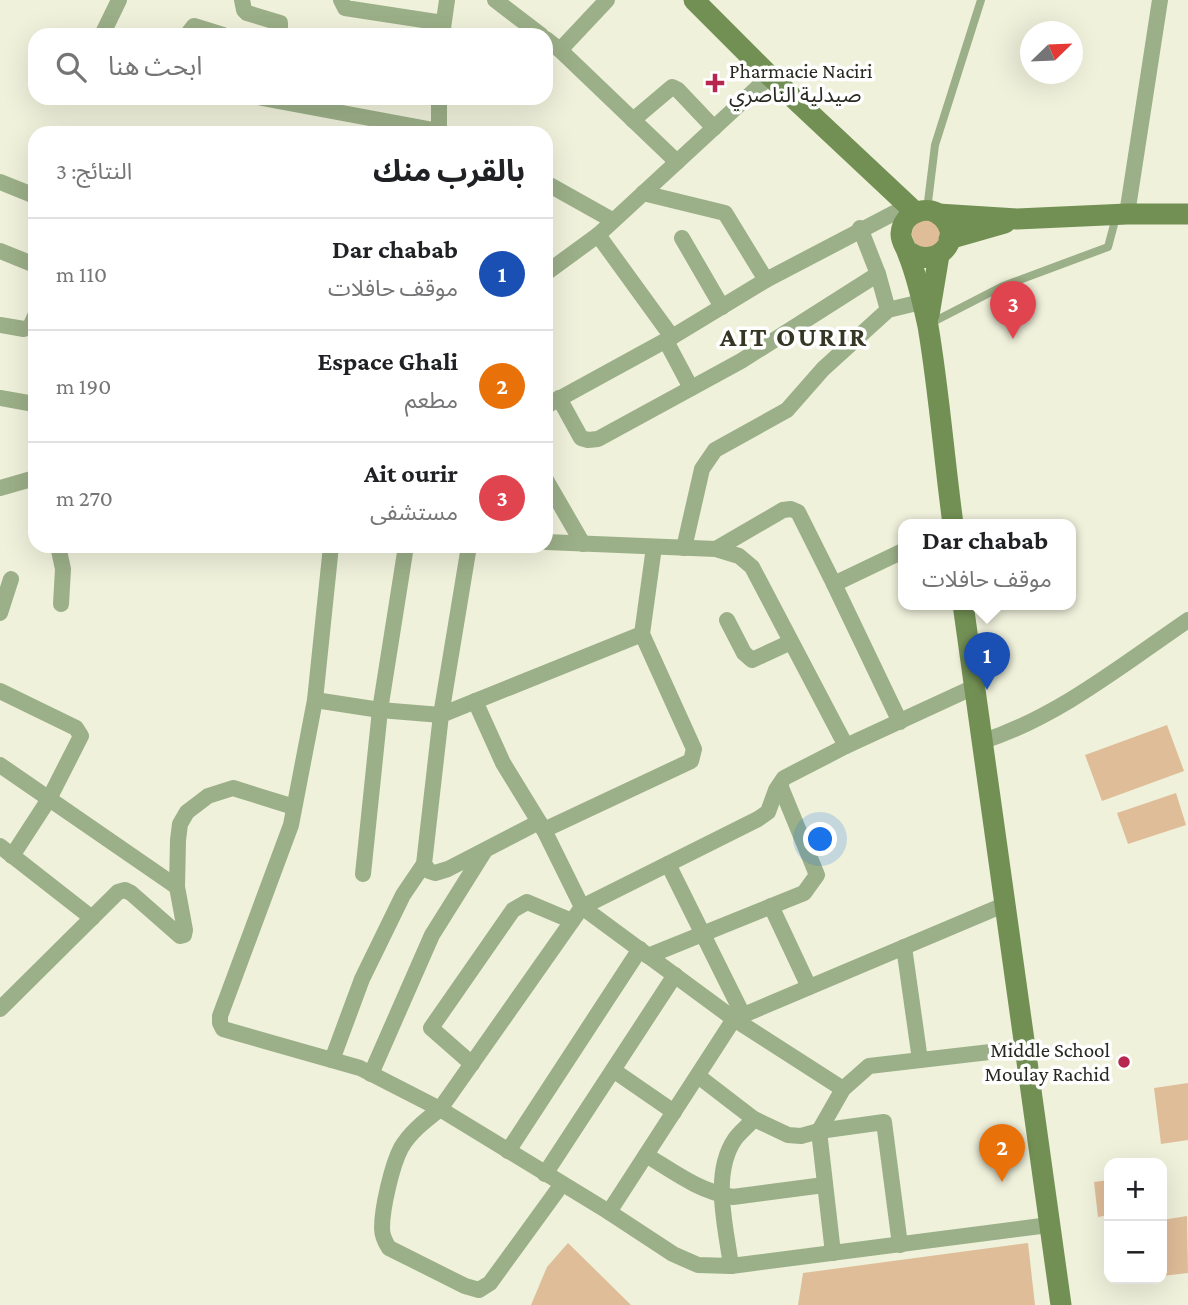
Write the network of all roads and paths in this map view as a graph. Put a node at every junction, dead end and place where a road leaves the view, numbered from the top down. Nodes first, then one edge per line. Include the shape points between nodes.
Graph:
1 (119, 0) edge
2 (242, 0) edge
3 (341, 0) edge
4 (447, 0) edge
5 (495, 0) edge
6 (607, 0) edge
7 (694, 0) edge
8 (981, 0) edge
9 (1160, 0) edge
10 (105, 28) edge
11 (280, 28) edge
12 (437, 28) edge
13 (442, 28) edge
14 (532, 28) edge
15 (553, 44) edge
16 (560, 50) junction
17 (770, 76) junction
18 (298, 105) edge
19 (439, 105) edge
20 (633, 120) junction
21 (408, 126) edge
22 (439, 126) edge
23 (714, 128) junction
24 (677, 162) junction
25 (0, 182) edge
26 (553, 187) edge
27 (28, 193) edge
28 (643, 193) junction
29 (1122, 214) junction
30 (915, 215) junction
31 (1188, 215) edge
32 (1017, 219) junction
33 (612, 220) junction
34 (860, 229) junction
35 (598, 235) junction
36 (682, 238) dead end
37 (944, 247) junction
38 (0, 250) edge
39 (908, 251) junction
40 (28, 262) edge
41 (553, 269) edge
42 (878, 274) junction
43 (766, 279) junction
44 (921, 302) junction
45 (722, 307) junction
46 (888, 310) junction
47 (0, 325) edge
48 (928, 325) junction
49 (28, 328) edge
50 (669, 339) junction
51 (691, 388) junction
52 (0, 398) edge
53 (553, 401) edge
54 (28, 403) edge
55 (553, 403) edge
56 (28, 480) edge
57 (0, 488) edge
58 (553, 492) edge
59 (952, 519) edge
60 (553, 542) edge
61 (583, 544) junction
62 (654, 547) junction
63 (684, 548) junction
64 (716, 549) junction
65 (60, 553) edge
66 (330, 553) edge
67 (405, 553) edge
68 (468, 553) edge
69 (898, 553) edge
70 (10, 579) dead end
71 (834, 584) junction
72 (61, 604) dead end
73 (964, 610) edge
74 (0, 613) edge
75 (727, 620) dead end
76 (1188, 620) edge
77 (642, 634) junction
78 (791, 642) junction
79 (974, 687) junction
80 (0, 691) edge
81 (315, 701) junction
82 (475, 701) junction
83 (380, 710) junction
84 (441, 715) junction
85 (900, 722) junction
86 (981, 742) junction
87 (846, 746) junction
88 (0, 765) edge
89 (780, 785) junction
90 (49, 799) junction
91 (294, 807) junction
92 (542, 826) junction
93 (485, 850) junction
94 (6, 851) edge
95 (424, 864) junction
96 (668, 864) junction
97 (363, 874) dead end
98 (177, 887) junction
99 (1006, 904) junction
100 (771, 906) junction
101 (582, 907) junction
102 (92, 918) junction
103 (572, 921) junction
104 (703, 934) junction
105 (904, 947) junction
106 (644, 953) junction
107 (675, 975) junction
108 (809, 987) junction
109 (1, 1006) edge
110 (739, 1017) junction
111 (1025, 1048) junction
112 (332, 1060) junction
113 (920, 1060) junction
114 (472, 1063) junction
115 (613, 1070) junction
116 (371, 1074) junction
117 (698, 1076) junction
118 (843, 1088) junction
119 (440, 1109) junction
120 (674, 1112) junction
121 (754, 1119) junction
122 (819, 1131) junction
123 (508, 1151) junction
124 (646, 1155) junction
125 (545, 1174) junction
126 (562, 1184) junction
127 (824, 1185) junction
128 (722, 1195) junction
129 (609, 1212) junction
130 (1049, 1225) junction
131 (900, 1245) junction
132 (833, 1253) junction
133 (731, 1266) junction
134 (1061, 1305) edge

1 - 10 street
2 - 11 street via 247,13 280,23
3 - 12 street via 345,8
4 - 13 street
5 - 14 street
6 - 16 street
7 - 17 main road
8 - 30 lane
9 - 29 street
15 - 16 street
16 - 20 street
17 - 23 street
17 - 30 main road
18 - 21 street
19 - 22 street
20 - 23 street via 672,87
20 - 24 street
23 - 24 street
24 - 28 street
25 - 27 street
26 - 33 street
28 - 33 street
28 - 43 street via 725,213
29 - 31 main road
29 - 32 main road
29 - 48 lane via 1108,247 1003,286
30 - 32 main road
30 - 34 street
30 - 37 main road via 948,225
30 - 39 main road via 901,240
32 - 37 main road
33 - 35 street
34 - 42 street
34 - 43 street
35 - 41 street
35 - 50 street
36 - 45 street
37 - 39 main road via 922,259
37 - 48 main road
38 - 40 street
39 - 44 main road
42 - 46 street
42 - 51 street
43 - 45 street
44 - 46 street
44 - 48 main road
45 - 50 street
46 - 63 street via 823,369 787,410 707,458
47 - 49 street
48 - 59 main road
50 - 51 street
50 - 53 street
51 - 55 street via 598,439 581,438
52 - 54 street
56 - 57 street
58 - 61 street
60 - 61 street
61 - 62 street
62 - 63 street
62 - 77 street
63 - 64 street
64 - 71 street via 791,509 799,512
64 - 78 street via 739,556 752,567
65 - 72 street
66 - 81 street
67 - 83 street
68 - 84 street
69 - 71 street
70 - 74 street
71 - 85 street
73 - 79 main road
75 - 78 street via 752,660
76 - 86 street via 1054,711
77 - 82 street
77 - 92 street via 694,756
78 - 87 street
79 - 85 street
79 - 86 main road
80 - 90 street via 79,732 80,740
81 - 83 street
81 - 91 street
82 - 84 street
82 - 92 street via 503,763
83 - 84 street
83 - 97 street
84 - 95 street
85 - 87 street
86 - 99 main road
87 - 89 street via 784,778
88 - 90 street
89 - 96 street via 768,812
89 - 100 street via 817,875 804,893
90 - 94 street
90 - 98 street
91 - 98 street via 233,788 208,796 187,812 180,824
91 - 112 street via 220,1023 223,1029
92 - 93 street
92 - 101 street
93 - 95 street via 435,873
93 - 116 street via 432,935
94 - 102 street
95 - 112 street via 403,895 362,979
96 - 101 street
96 - 104 street
98 - 102 street via 185,930 182,936 125,890
99 - 105 street
99 - 111 main road
100 - 104 street
100 - 108 street
101 - 103 street
101 - 106 street
102 - 109 street
103 - 114 street
103 - 114 street via 527,902 505,920 431,1028
104 - 106 street
104 - 110 street
105 - 108 street
105 - 113 street
106 - 107 street
106 - 123 street
107 - 110 street
107 - 115 street
108 - 110 street
110 - 117 street
110 - 118 street
111 - 113 street
111 - 130 main road
112 - 116 street
113 - 118 street via 869,1066
114 - 119 street
115 - 120 street
115 - 125 street
116 - 119 street
117 - 120 street
117 - 121 street
118 - 122 street
119 - 123 street
119 - 126 street via 402,1146 392,1170 382,1229 389,1248 479,1290 490,1283
120 - 124 street
121 - 122 street via 788,1135
121 - 128 street via 735,1138 725,1158
122 - 127 street
122 - 131 street via 884,1122
123 - 125 street
124 - 128 street via 706,1191
124 - 129 street
125 - 126 street
126 - 129 street
127 - 128 street
127 - 132 street
128 - 133 street
129 - 133 street via 673,1254 698,1265
130 - 131 street
130 - 134 main road
131 - 132 street
132 - 133 street

